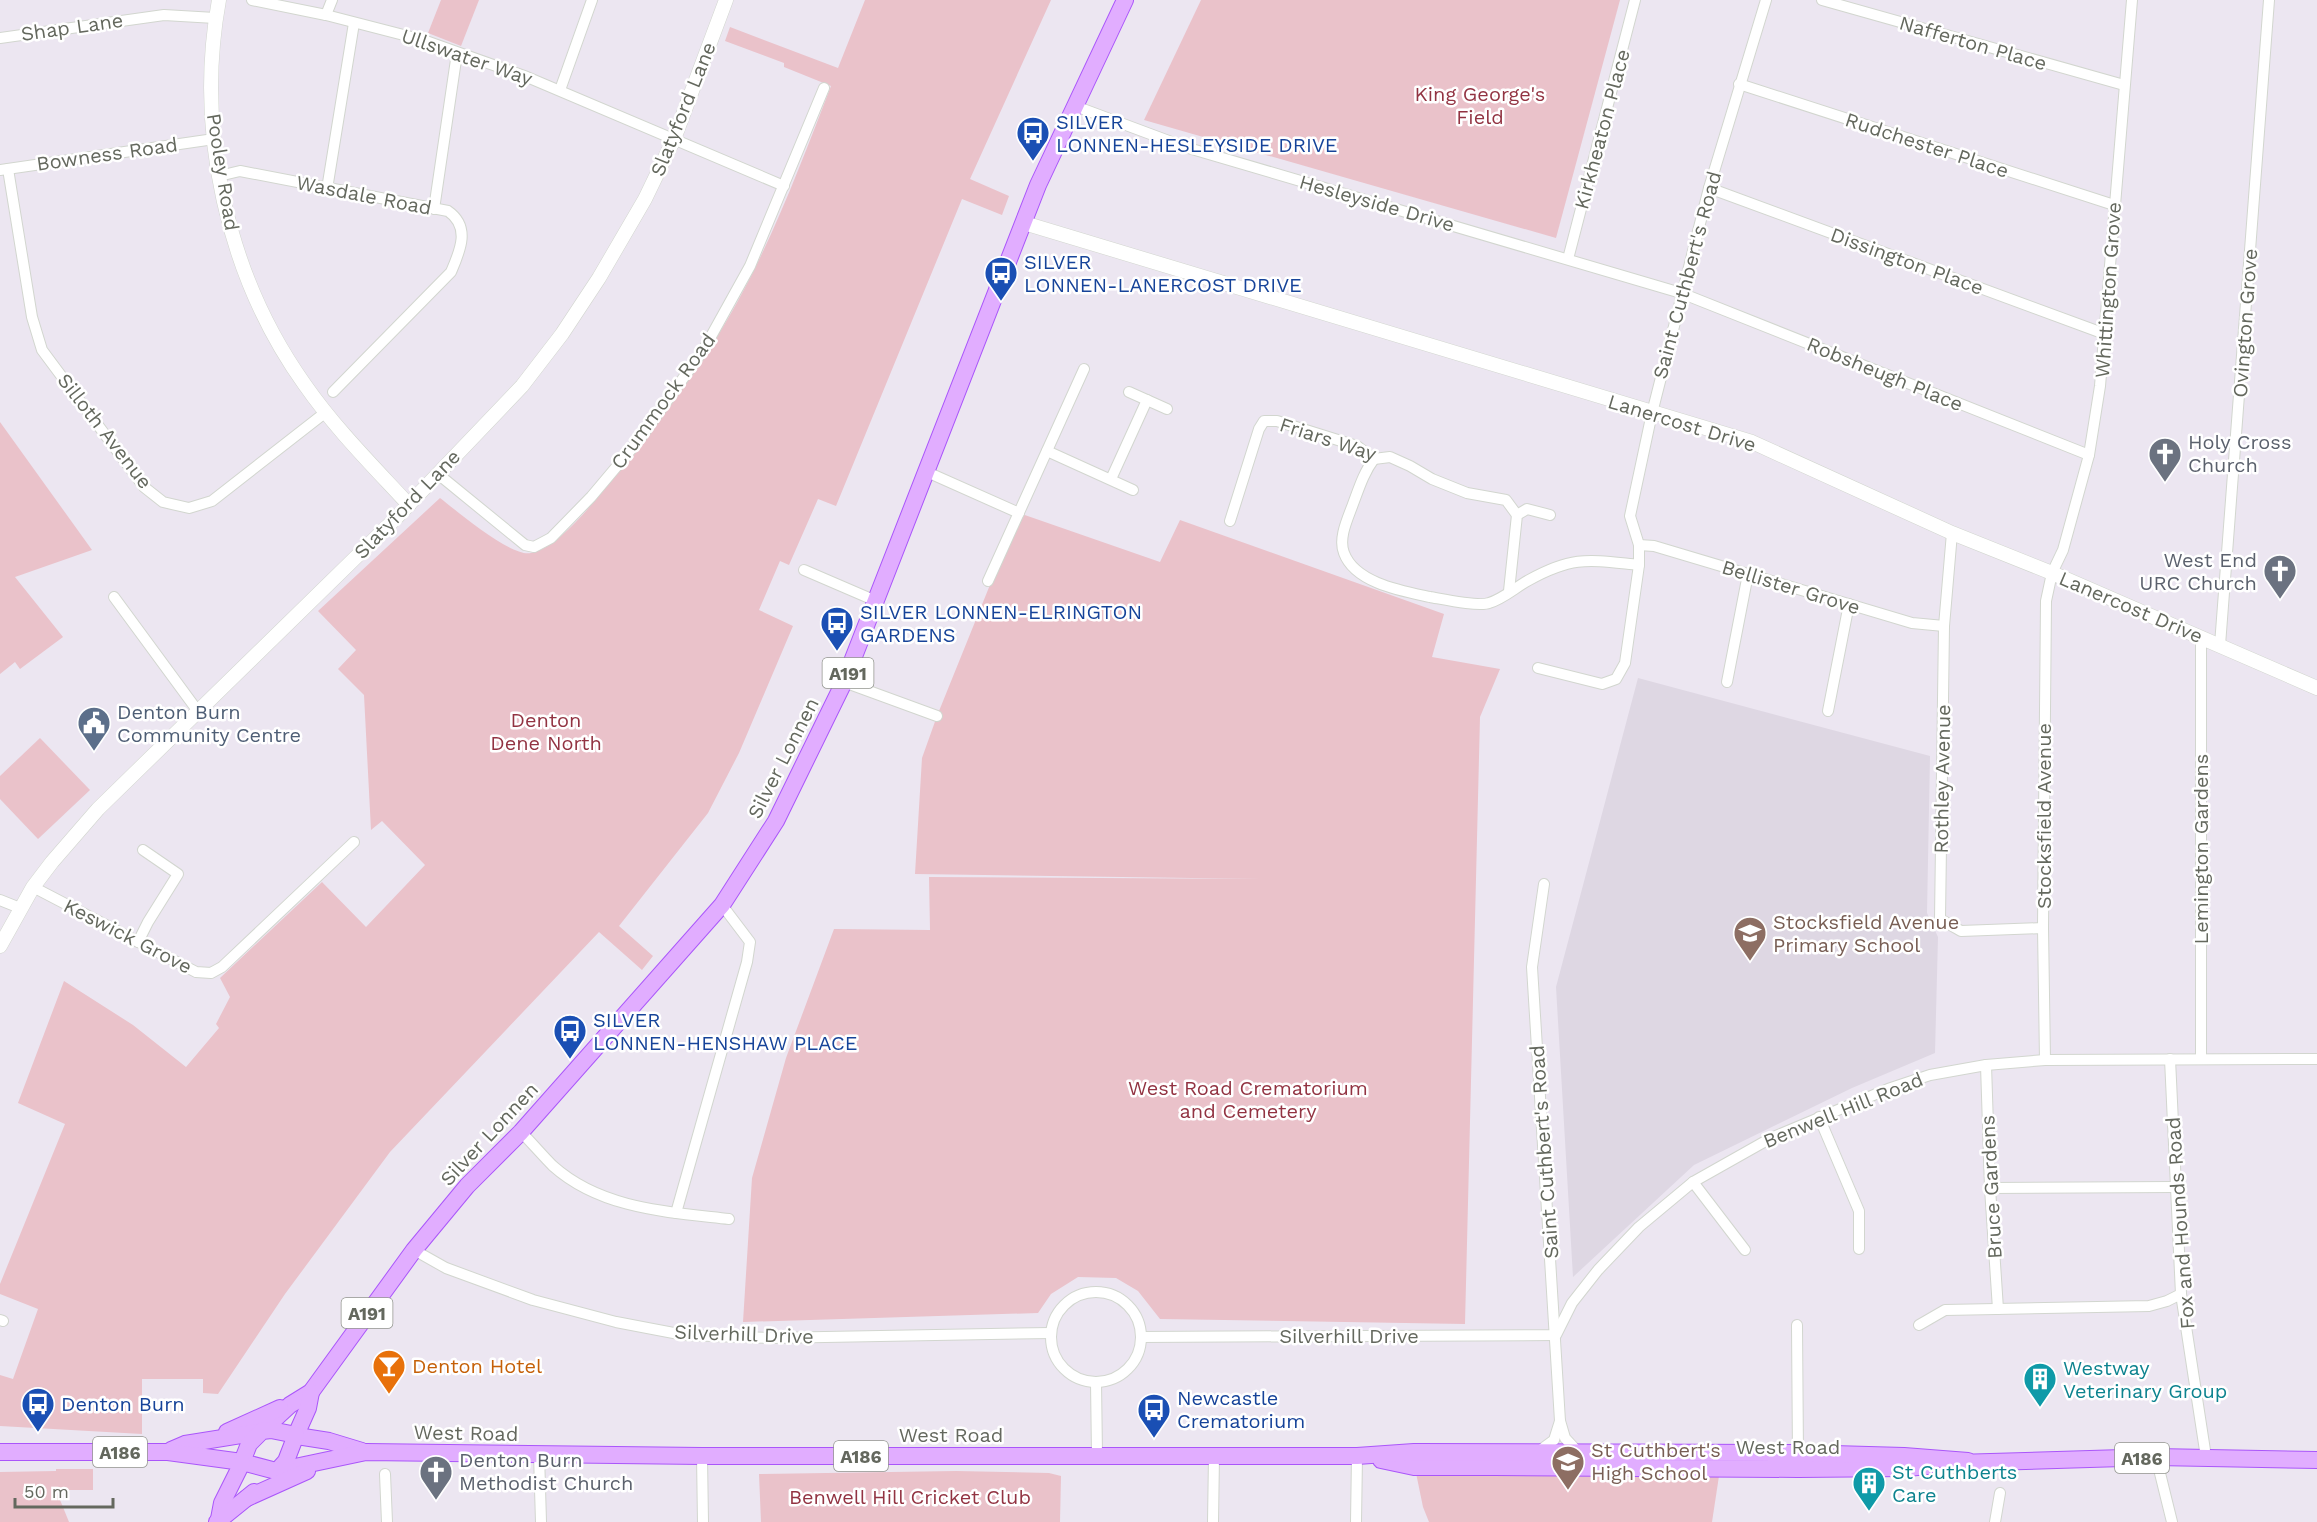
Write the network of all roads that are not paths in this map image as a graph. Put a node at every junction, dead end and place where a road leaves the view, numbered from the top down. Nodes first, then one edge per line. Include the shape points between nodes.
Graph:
1 (219, 0) edge
2 (252, 0) edge
3 (332, 0) edge
4 (592, 0) edge
5 (726, 0) edge
6 (1125, 0) edge
7 (1635, 0) edge
8 (1766, 0) edge
9 (1822, 0) edge
10 (2132, 0) edge
11 (2269, 0) edge
12 (326, 15) junction
13 (215, 18) junction
14 (354, 23) junction
15 (0, 38) edge
16 (457, 53) junction
17 (1739, 84) junction
18 (2124, 85) junction
19 (824, 88) dead end
20 (560, 90) junction
21 (1075, 106) junction
22 (214, 139) junction
23 (674, 139) junction
24 (4, 170) edge
25 (219, 176) junction
26 (784, 186) junction
27 (1708, 188) junction
28 (327, 189) junction
29 (2114, 205) junction
30 (434, 209) junction
31 (1024, 223) junction
32 (1568, 259) junction
33 (1681, 293) junction
34 (2105, 334) junction
35 (1084, 369) dead end
36 (333, 392) dead end
37 (1129, 392) dead end
38 (1147, 400) junction
39 (1167, 410) dead end
40 (326, 412) junction
41 (1652, 413) junction
42 (1047, 451) junction
43 (2089, 455) junction
44 (1374, 459) junction
45 (927, 472) junction
46 (438, 474) junction
47 (1111, 479) junction
48 (1133, 490) dead end
49 (409, 505) junction
50 (1019, 513) junction
51 (1517, 515) junction
52 (1550, 515) dead end
53 (1230, 521) dead end
54 (1952, 533) junction
55 (1639, 545) junction
56 (1639, 565) junction
57 (804, 570) dead end
58 (2052, 573) junction
59 (1748, 574) junction
60 (988, 581) dead end
61 (1509, 591) junction
62 (114, 597) dead end
63 (876, 601) junction
64 (1849, 604) junction
65 (1944, 626) junction
66 (2201, 638) junction
67 (2220, 645) junction
68 (1538, 668) dead end
69 (844, 682) junction
70 (1727, 682) dead end
71 (2317, 688) edge
72 (197, 710) junction
73 (1828, 711) dead end
74 (937, 716) dead end
75 (354, 842) dead end
76 (143, 850) dead end
77 (1544, 884) dead end
78 (33, 887) junction
79 (0, 900) edge
80 (722, 905) junction
81 (20, 908) junction
82 (2043, 928) junction
83 (138, 942) junction
84 (0, 946) edge
85 (2170, 1059) junction
86 (2201, 1059) junction
87 (2317, 1059) edge
88 (2045, 1060) junction
89 (1986, 1065) junction
90 (1819, 1117) junction
91 (521, 1132) junction
92 (1693, 1182) junction
93 (2175, 1187) junction
94 (1990, 1188) junction
95 (676, 1213) junction
96 (729, 1219) dead end
97 (1859, 1249) dead end
98 (414, 1250) junction
99 (1745, 1250) dead end
100 (2181, 1294) junction
101 (1998, 1309) junction
102 (1797, 1325) dead end
103 (1919, 1325) dead end
104 (1052, 1333) junction
105 (1556, 1335) junction
106 (1142, 1337) junction
107 (1096, 1382) junction
108 (310, 1400) junction
109 (290, 1405) junction
110 (1560, 1421) junction
111 (261, 1431) junction
112 (297, 1436) junction
113 (328, 1441) junction
114 (208, 1442) junction
115 (0, 1452) edge
116 (168, 1452) junction
117 (366, 1452) junction
118 (1536, 1452) junction
119 (1578, 1452) junction
120 (539, 1454) junction
121 (1097, 1455) junction
122 (702, 1456) junction
123 (1214, 1456) junction
124 (1357, 1456) junction
125 (2156, 1457) junction
126 (2206, 1457) junction
127 (332, 1458) junction
128 (216, 1459) junction
129 (2317, 1460) edge
130 (1798, 1461) junction
131 (242, 1463) junction
132 (276, 1471) junction
133 (385, 1474) dead end
134 (228, 1491) junction
135 (2000, 1493) dead end
136 (247, 1498) junction
137 (218, 1521) edge
138 (387, 1522) edge
139 (541, 1522) edge
140 (703, 1522) edge
141 (1213, 1522) edge
142 (1356, 1522) edge
143 (1995, 1522) edge
144 (2172, 1522) edge

1 - 13 street, Pooley Road
2 - 12 street, Ullswater Way
3 - 12 street
4 - 20 street
5 - 23 street, Slatyford Lane
6 - 21 main road, Silver Lonnen / A191
7 - 32 street, Kirkheaton Place
8 - 17 street, Saint Cuthbert's Road
9 - 18 street, Nafferton Place
10 - 18 street, Whittington Grove
11 - 67 street, Ovington Grove
12 - 14 street, Ullswater Way
13 - 15 street, Shap Lane via 164,15
13 - 22 street, Pooley Road
14 - 16 street, Ullswater Way
14 - 28 street
16 - 20 street, Ullswater Way
16 - 30 street
17 - 27 street, Saint Cuthbert's Road
17 - 29 street, Rudchester Place
18 - 29 street, Whittington Grove
19 - 26 street, Crummock Road
20 - 23 street, Ullswater Way
21 - 31 main road, Silver Lonnen / A191
21 - 32 street, Hesleyside Drive via 1185,147
22 - 24 street, Bowness Road
22 - 25 street, Pooley Road
23 - 26 street, Ullswater Way
23 - 46 street, Slatyford Lane via 645,199 562,334 522,386
24 - 40 street, Silloth Avenue via 42,350 144,487 163,502 189,508 212,501
25 - 28 street, Wasdale Road via 240,171
25 - 40 street, Pooley Road via 233,241 264,317 291,364
26 - 46 street, Crummock Road via 750,266 705,349 639,440 551,538 534,547 525,545
27 - 33 street, Saint Cuthbert's Road
27 - 34 street, Dissington Place
28 - 30 street, Wasdale Road
29 - 34 street, Whittington Grove
30 - 36 street, Wasdale Road via 448,211 462,226 460,251 451,272
31 - 41 street, Lanercost Drive
31 - 45 main road, Silver Lonnen / A191
32 - 33 street, Hesleyside Drive
33 - 41 street, Saint Cuthbert's Road
33 - 43 street, Robsheugh Place
34 - 43 street, Whittington Grove
35 - 42 street
37 - 38 street
38 - 39 street
38 - 47 street
40 - 49 street, Pooley Road
41 - 54 street, Lanercost Drive via 1752,442
41 - 55 street, Saint Cuthbert's Road via 1630,516
42 - 47 street
42 - 50 street
43 - 58 street, Whittington Grove via 2063,550
44 - 51 street, Friars Way via 1390,457 1467,493 1506,500
44 - 53 street, Friars Way via 1357,446 1338,439 1277,421 1264,421
44 - 61 street via 1345,525 1343,551 1353,568 1410,593 1449,600 1488,604
45 - 50 street
45 - 63 main road, Silver Lonnen / A191
46 - 49 street, Slatyford Lane
47 - 48 street
49 - 72 street, Slatyford Lane
50 - 60 street
51 - 52 street via 1527,509
51 - 61 street
54 - 58 street, Lanercost Drive
54 - 65 street, Rothley Avenue
55 - 56 street, Saint Cuthbert's Road
55 - 59 street, Bellister Grove
56 - 61 street via 1582,560 1562,563
56 - 68 street, Saint Cuthbert's Road via 1625,663 1616,679 1602,684
57 - 63 street
58 - 66 street, Lanercost Drive
58 - 82 street, Stocksfield Avenue via 2046,601
59 - 64 street, Bellister Grove
59 - 70 street
62 - 72 street
63 - 69 main road, Silver Lonnen / A191
64 - 65 street, Bellister Grove via 1912,623
64 - 73 street
65 - 82 street, Rothley Avenue via 1940,919 1961,931
66 - 67 street, Lanercost Drive
66 - 86 street, Lemington Gardens
67 - 71 street, Lanercost Drive
69 - 74 street
69 - 80 main road, Silver Lonnen / A191 via 776,821
72 - 78 street, Slatyford Lane via 98,809
75 - 83 street, Keswick Grove via 211,974 196,972
76 - 83 street via 178,874
77 - 105 street, Saint Cuthbert's Road via 1532,967
78 - 81 street, Slatyford Lane
78 - 83 street, Keswick Grove
79 - 81 street
80 - 91 main road, Silver Lonnen / A191
80 - 95 street via 750,942
81 - 84 street, Slatyford Lane
82 - 88 street, Stocksfield Avenue
85 - 86 street, Benwell Hill Road
85 - 88 street, Benwell Hill Road
85 - 93 street, Fox and Hounds Road
86 - 87 street, Benwell Hill Road
88 - 89 street, Benwell Hill Road
89 - 90 street, Benwell Hill Road via 1929,1075
89 - 94 street, Bruce Gardens
90 - 92 street, Benwell Hill Road via 1770,1138
90 - 97 street via 1859,1211
91 - 95 street via 555,1167 594,1193 634,1207
91 - 98 main road, Silver Lonnen / A191 via 467,1186
92 - 99 street
92 - 105 street, Benwell Hill Road via 1639,1227 1599,1270 1572,1303
93 - 94 street
93 - 100 street, Fox and Hounds Road
94 - 101 street, Bruce Gardens
95 - 96 street
98 - 104 street, Silverhill Drive via 446,1268 533,1300 684,1335 770,1338
98 - 108 main road, Silver Lonnen / A191
100 - 101 street via 2149,1306
100 - 126 street, Fox and Hounds Road
101 - 103 street via 1945,1310
102 - 130 street
104 - 106 street via 1058,1314 1072,1299 1098,1292 1128,1306 1139,1323
104 - 107 street via 1052,1348 1058,1362 1081,1380
105 - 106 street, Silverhill Drive
105 - 110 street, Saint Cuthbert's Road
106 - 107 street via 1128,1369 1110,1380
107 - 121 street
108 - 109 main road, Silver Lonnen / A191
108 - 112 main road, Silver Lonnen / A191
108 - 113 main road via 315,1424
109 - 111 main road, Silver Lonnen / A191
109 - 114 main road
110 - 118 street via 1554,1440
110 - 119 street, Saint Cuthbert's Road via 1565,1438
111 - 112 main road, A186
111 - 114 main road, A186
111 - 131 main road, A191 via 249,1444
112 - 113 main road, West Road / A186
112 - 132 main road, A191 via 286,1461
113 - 117 main road, West Road / A186
114 - 116 main road, A186 via 185,1444
115 - 116 main road, A186
116 - 128 main road, A186
117 - 120 main road, West Road / A186
117 - 127 main road, West Road / A186
118 - 119 main road, West Road / A186
118 - 124 main road, West Road / A186
119 - 130 main road, West Road / A186
120 - 122 main road, West Road / A186
120 - 139 street
121 - 122 main road, West Road / A186
121 - 123 main road, West Road / A186
122 - 140 street
123 - 124 main road, West Road / A186
123 - 141 street
124 - 130 main road, West Road / A186 via 1414,1467
124 - 142 street
125 - 126 main road, West Road / A186
125 - 130 main road, West Road / A186 via 1968,1461 1907,1468
125 - 144 street
126 - 129 main road, West Road / A186
127 - 132 main road, West Road / A186
127 - 136 main road
128 - 131 main road, A186
128 - 134 main road via 225,1472
131 - 132 main road, A186
131 - 134 main road, A191
132 - 136 main road, A191
133 - 138 street
134 - 137 main road, A191
135 - 143 street
136 - 137 main road, A191

